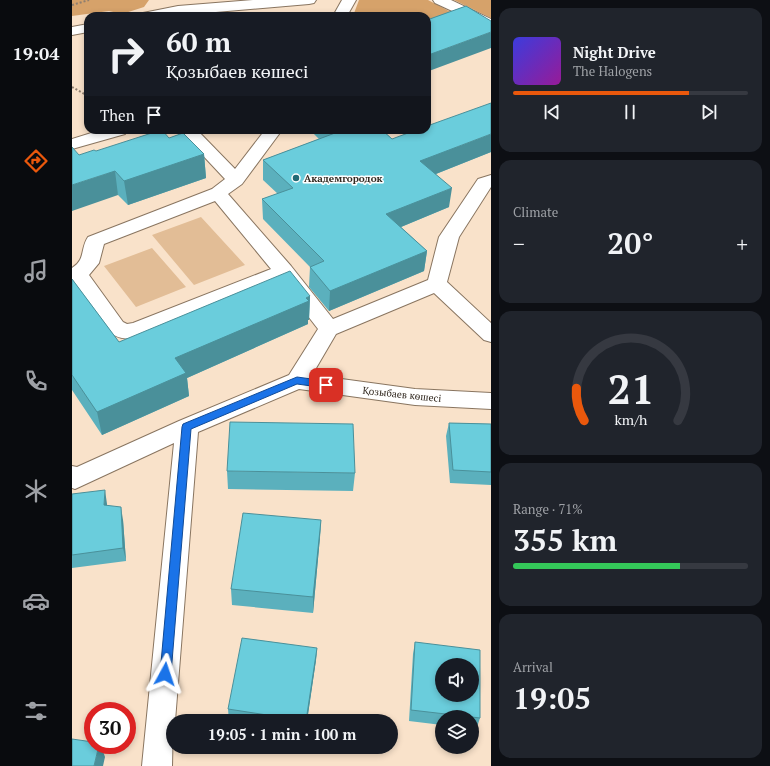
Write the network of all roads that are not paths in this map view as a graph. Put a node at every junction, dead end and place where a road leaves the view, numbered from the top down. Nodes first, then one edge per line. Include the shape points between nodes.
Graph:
1 (349, 0) edge
2 (440, 0) edge
3 (304, 1) edge
4 (168, 12) edge
5 (282, 12) edge
6 (342, 12) edge
7 (491, 25) edge
8 (84, 29) edge
9 (72, 31) edge
10 (106, 134) edge
11 (191, 134) edge
12 (270, 134) edge
13 (72, 144) edge
14 (236, 180) junction
15 (491, 180) edge
16 (218, 193) junction
17 (284, 271) junction
18 (75, 275) edge
19 (437, 284) junction
20 (329, 329) junction
21 (491, 335) edge
22 (297, 381) junction
23 (491, 401) edge
24 (187, 427) junction
25 (72, 475) edge
26 (157, 766) edge

1 - 6 street
2 - 7 street
3 - 4 street
3 - 5 street
8 - 9 street
10 - 13 street
11 - 14 street
12 - 14 street
14 - 16 street
15 - 19 street via 484,183 449,237
16 - 17 street
16 - 18 street via 95,241 91,262
17 - 18 street via 136,330 124,332 116,327
17 - 20 street
19 - 20 street
19 - 21 street
20 - 22 street
22 - 23 street, Қозыбаев көшесі via 415,397
22 - 24 street
24 - 25 street via 75,479
24 - 26 street

